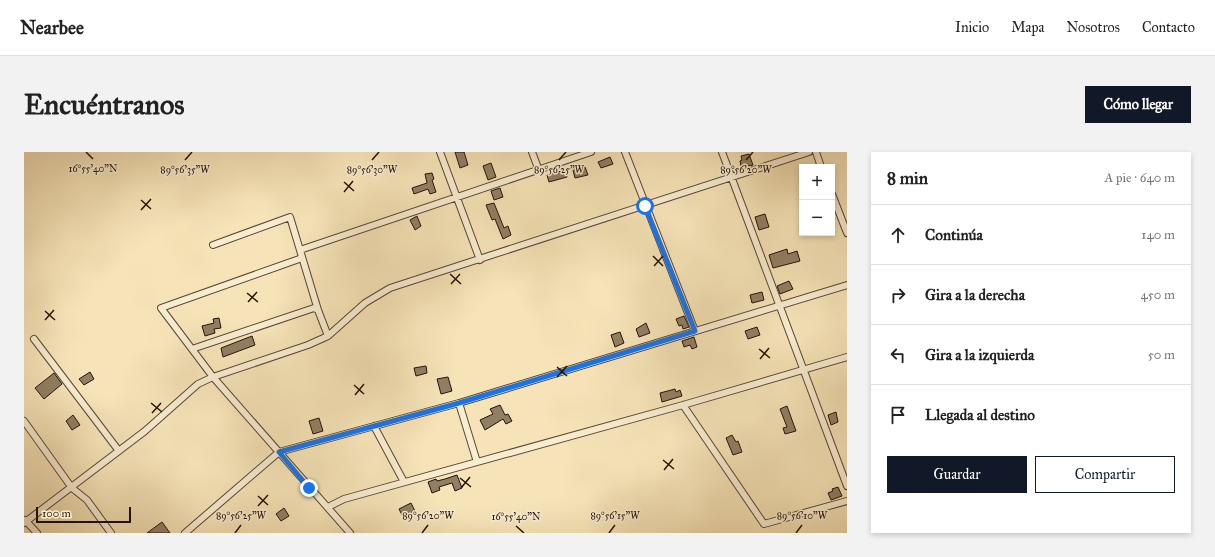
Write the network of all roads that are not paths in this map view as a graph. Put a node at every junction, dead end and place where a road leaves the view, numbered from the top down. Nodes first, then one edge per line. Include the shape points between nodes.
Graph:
1 (440, 152) edge
2 (532, 152) edge
3 (591, 152) edge
4 (624, 152) edge
5 (722, 152) edge
6 (809, 152) edge
7 (816, 152) edge
8 (820, 164) edge
9 (538, 168) junction
10 (732, 176) junction
11 (456, 197) junction
12 (834, 200) edge
13 (645, 206) junction
14 (847, 214) edge
15 (840, 216) junction
16 (847, 233) edge
17 (214, 245) dead end
18 (300, 250) junction
19 (302, 258) junction
20 (480, 260) junction
21 (847, 285) edge
22 (778, 306) junction
23 (318, 310) junction
24 (695, 331) junction
25 (328, 336) junction
26 (34, 339) dead end
27 (192, 349) junction
28 (847, 357) edge
29 (805, 369) junction
30 (213, 377) junction
31 (459, 403) junction
32 (683, 405) junction
33 (24, 421) edge
34 (374, 426) junction
35 (119, 451) junction
36 (279, 452) junction
37 (477, 462) junction
38 (404, 482) junction
39 (847, 486) edge
40 (72, 488) junction
41 (847, 501) edge
42 (328, 507) junction
43 (25, 521) edge
44 (37, 533) edge
45 (111, 533) edge
46 (185, 533) edge
47 (350, 533) edge

1 - 11 street
2 - 9 street
3 - 9 street
4 - 13 street
5 - 10 street
6 - 10 street
7 - 8 street
9 - 11 street
10 - 13 street
10 - 22 street
11 - 18 street
11 - 20 street
12 - 15 street
13 - 20 street
13 - 24 street
14 - 15 street
15 - 16 street
17 - 18 street via 290,217
18 - 19 street
19 - 23 street
19 - 27 street via 161,308
20 - 25 street via 377,294
21 - 22 street
22 - 24 street
22 - 29 street
23 - 25 street
23 - 27 street via 314,308
24 - 31 street
25 - 30 street
26 - 35 street
27 - 30 street
28 - 29 street
29 - 32 street
29 - 39 street
30 - 35 street via 198,384 166,414
30 - 36 street
31 - 34 street
31 - 37 street
32 - 37 street
32 - 41 street via 764,524
33 - 40 street
34 - 36 street
34 - 38 street
35 - 40 street
36 - 42 street
36 - 46 street
37 - 38 street
38 - 42 street via 344,499
40 - 43 street
40 - 45 street via 87,500
42 - 47 street
43 - 44 street

